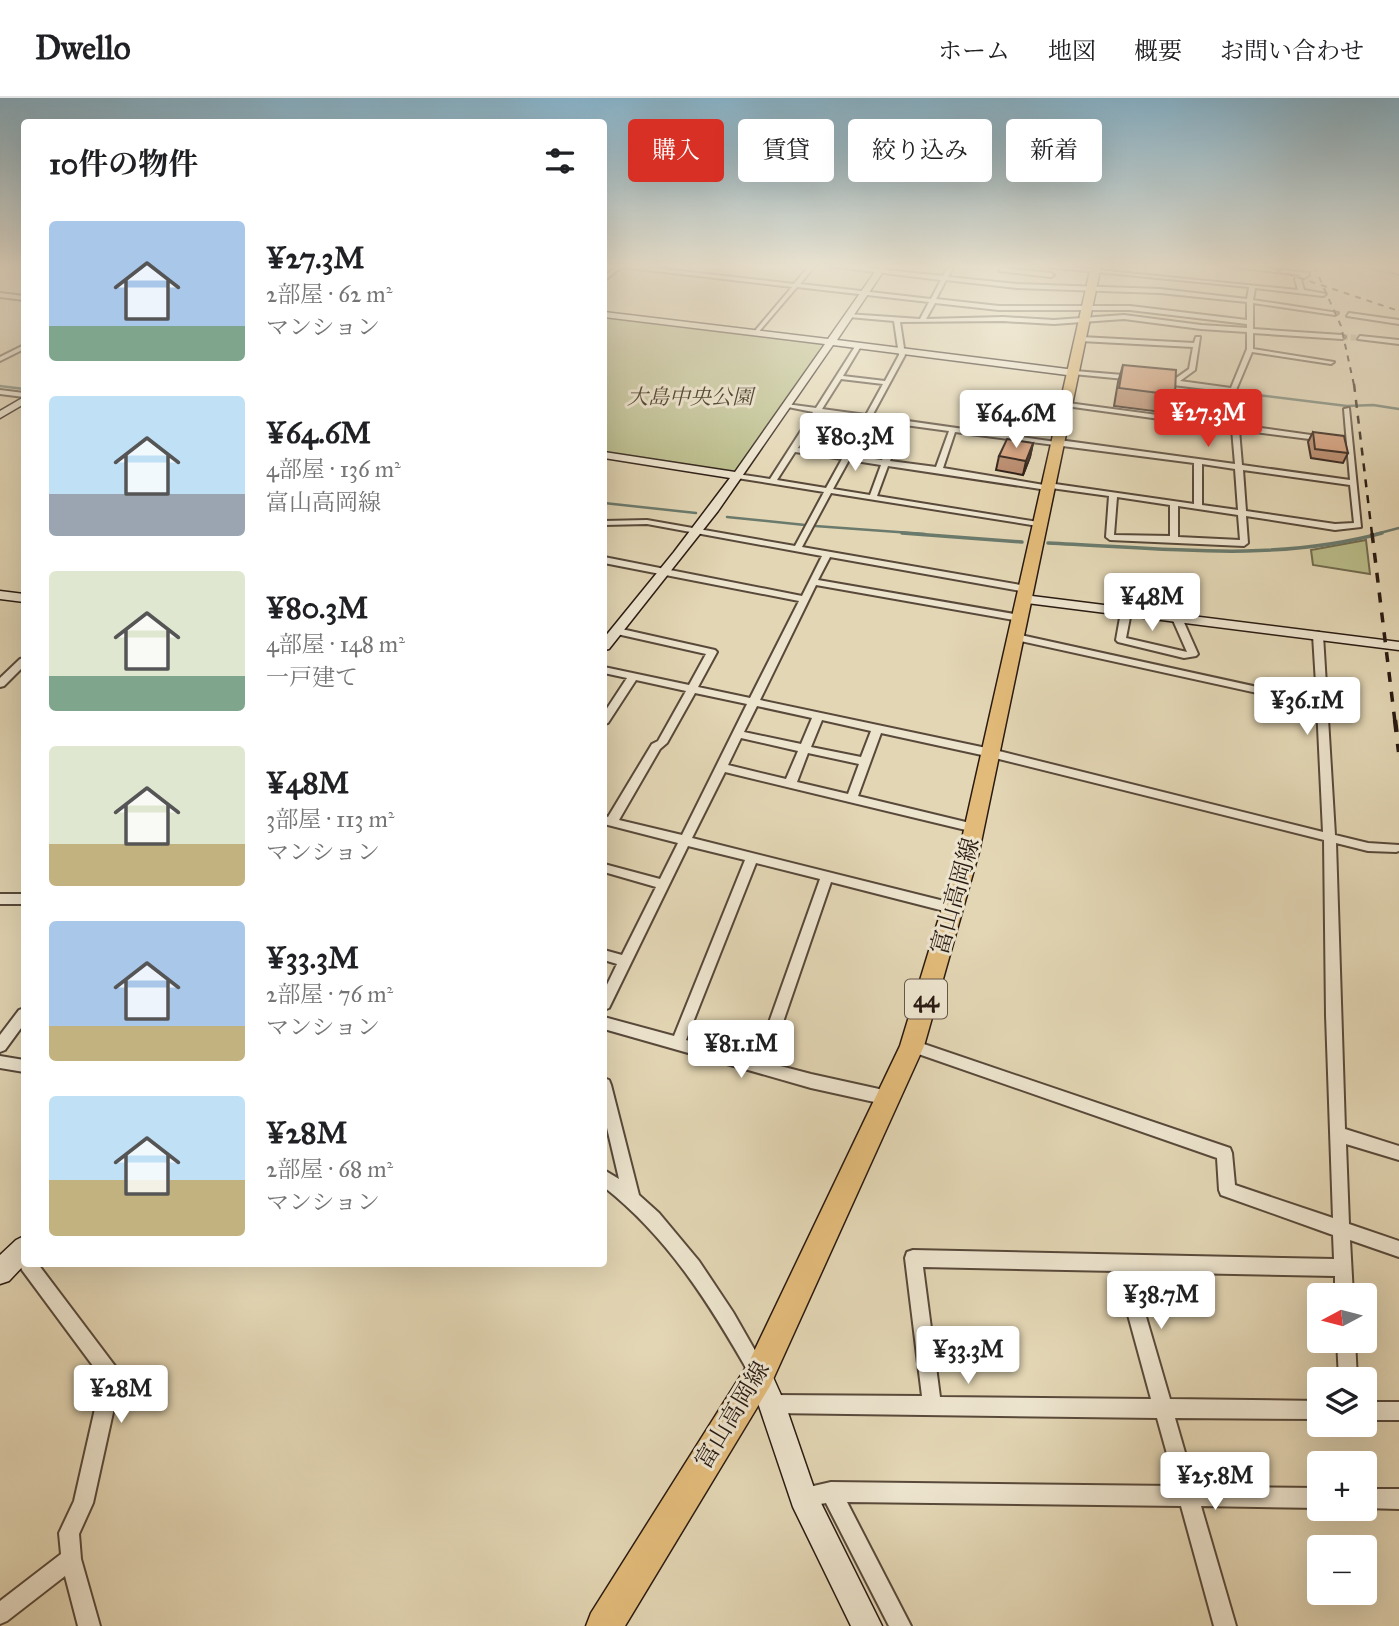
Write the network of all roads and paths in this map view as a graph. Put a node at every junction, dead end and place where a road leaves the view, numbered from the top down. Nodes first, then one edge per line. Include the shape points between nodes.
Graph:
1 (788, 337) edge
2 (835, 337) edge
3 (900, 337) edge
4 (1199, 337) edge
5 (1249, 337) edge
6 (1298, 337) edge
7 (1360, 338) tunnel mouth
8 (1081, 339) joint
9 (1399, 342) edge
10 (831, 343) junction
11 (1197, 345) junction
12 (858, 346) junction
13 (21, 348) edge
14 (1249, 350) junction
15 (902, 352) junction
16 (1301, 358) junction
17 (0, 359) edge
18 (1331, 362) dead end
19 (1075, 373) junction
20 (839, 377) junction
21 (887, 383) junction
22 (1173, 383) junction
23 (1233, 390) junction
24 (0, 392) edge
25 (21, 396) edge
26 (21, 399) edge
27 (1068, 405) junction
28 (786, 406) junction
29 (1347, 409) dead end
30 (817, 410) junction
31 (0, 415) edge
32 (869, 418) junction
33 (903, 422) junction
34 (1235, 426) junction
35 (953, 429) junction
36 (1350, 442) junction
37 (1059, 443) junction
38 (793, 449) junction
39 (607, 455) edge
40 (847, 457) junction
41 (1198, 462) junction
42 (885, 463) junction
43 (1237, 466) junction
44 (939, 470) junction
45 (737, 476) junction
46 (773, 481) junction
47 (1352, 483) junction
48 (1048, 487) junction
49 (830, 490) junction
50 (1112, 495) junction
51 (873, 497) junction
52 (1174, 504) junction
53 (1198, 508) junction
54 (1240, 514) junction
55 (607, 523) edge
56 (1038, 524) junction
57 (699, 531) junction
58 (1174, 539) junction
59 (797, 549) junction
60 (827, 554) junction
61 (607, 562) edge
62 (667, 573) junction
63 (813, 582) junction
64 (0, 595) edge
65 (21, 598) edge
66 (804, 599) junction
67 (1021, 611) junction
68 (1126, 612) junction
69 (1177, 618) junction
70 (617, 631) junction
71 (1318, 635) junction
72 (607, 643) edge
73 (1399, 646) edge
74 (21, 664) edge
75 (607, 671) edge
76 (634, 676) junction
77 (0, 684) edge
78 (692, 688) junction
79 (752, 702) junction
80 (1321, 704) junction
81 (607, 716) edge
82 (818, 717) junction
83 (877, 729) junction
84 (737, 734) junction
85 (805, 748) junction
86 (991, 753) junction
87 (866, 762) junction
88 (720, 767) junction
89 (790, 784) junction
90 (852, 798) junction
91 (608, 821) edge
92 (974, 828) junction
93 (1329, 837) junction
94 (683, 840) junction
95 (1396, 848) dead end
96 (752, 857) junction
97 (607, 869) edge
98 (827, 876) junction
99 (663, 884) junction
100 (0, 899) edge
101 (21, 899) edge
102 (952, 908) junction
103 (607, 956) edge
104 (624, 961) junction
105 (607, 998) edge
106 (21, 1018) edge
107 (607, 1024) edge
108 (678, 1043) junction
109 (0, 1045) edge
110 (912, 1046) junction
111 (0, 1062) edge
112 (21, 1066) edge
113 (761, 1067) junction
114 (607, 1097) edge
115 (888, 1098) junction
116 (1337, 1134) junction
117 (1399, 1153) edge
118 (607, 1179) edge
119 (631, 1196) junction
120 (1341, 1230) junction
121 (1399, 1249) edge
122 (21, 1257) edge
123 (1122, 1262) junction
124 (33, 1267) edge
125 (1343, 1268) junction
126 (0, 1272) edge
127 (1344, 1283) edge
128 (765, 1389) junction
129 (932, 1406) junction
130 (1163, 1409) junction
131 (1307, 1410) edge
132 (1377, 1411) edge
133 (1399, 1411) edge
134 (831, 1492) junction
135 (1189, 1495) junction
136 (803, 1497) junction
137 (1307, 1498) edge
138 (1377, 1499) edge
139 (1399, 1499) edge
140 (71, 1559) junction
141 (0, 1614) edge
142 (89, 1626) edge
143 (604, 1626) edge
144 (867, 1626) edge
145 (900, 1626) edge
146 (1225, 1626) edge

1 - 10 street
2 - 10 street
3 - 15 street
4 - 11 street
5 - 14 street
6 - 16 street
7 - 9 street
8 - 11 street
8 - 19 main road, 富山高岡線 / 44
10 - 12 street
10 - 28 street
11 - 22 street via 1192,370
12 - 15 street
12 - 20 street
13 - 17 street
14 - 16 street
14 - 23 street
15 - 19 street
15 - 21 street
16 - 18 street
19 - 22 street
19 - 27 main road, 富山高岡線 / 44
20 - 21 street
20 - 30 street
21 - 32 street
22 - 23 street
23 - 34 street
24 - 25 street
26 - 31 street
27 - 34 street
27 - 37 main road, 富山高岡線 / 44
28 - 30 street
28 - 45 street
29 - 36 street
30 - 32 street
30 - 38 street
32 - 33 street
32 - 40 street
33 - 35 street
33 - 42 street
34 - 36 street
34 - 43 street
35 - 37 street
35 - 44 street
36 - 47 street
37 - 41 street
37 - 48 main road, 富山高岡線 / 44
38 - 40 street
38 - 46 street
39 - 45 street
40 - 42 street
40 - 49 street
41 - 43 street
41 - 53 street
42 - 44 street
42 - 51 street
43 - 47 street
43 - 54 street
44 - 48 street
45 - 46 street
45 - 57 street
46 - 49 street
47 - 54 street via 1357,525 1335,527
48 - 50 street
48 - 56 main road, 富山高岡線 / 44
49 - 51 street
49 - 59 street
50 - 52 street
50 - 58 street via 1110,537
51 - 56 street
52 - 53 street
52 - 58 street
53 - 54 street
54 - 58 street via 1244,543
55 - 57 street via 647,522
56 - 67 main road, 富山高岡線 / 44
57 - 59 street
57 - 62 street
59 - 60 street
60 - 63 street
60 - 67 street
61 - 62 street
62 - 66 street
62 - 70 street
63 - 66 street
63 - 67 street
64 - 65 street
66 - 79 street
67 - 68 street
67 - 80 street
67 - 86 main road, 富山高岡線 / 44
68 - 69 street
68 - 69 street via 1121,640 1193,654
69 - 71 street
70 - 72 street
70 - 78 street via 712,652
71 - 73 street
71 - 80 street
74 - 77 street
75 - 76 street
76 - 78 street
76 - 81 street
78 - 79 street
78 - 91 street via 662,743
79 - 82 street
79 - 84 street
80 - 93 street
82 - 83 street
82 - 85 street
83 - 86 street
83 - 87 street
84 - 85 street
84 - 88 street
85 - 87 street
85 - 89 street
86 - 92 main road, 富山高岡線 / 44
86 - 93 street
87 - 90 street
88 - 89 street
88 - 94 street
89 - 90 street
90 - 92 street
91 - 94 street
92 - 102 main road, 富山高岡線 / 44
93 - 95 street via 1368,847
93 - 116 street
94 - 96 street
94 - 99 street
96 - 98 street
96 - 108 street
97 - 99 street
98 - 102 street
98 - 113 street
99 - 104 street
100 - 101 street
102 - 110 main road, 富山高岡線 / 44
103 - 104 street
104 - 105 street
106 - 109 street
107 - 108 street
108 - 113 street
110 - 115 main road, 富山高岡線 / 44
110 - 120 street via 1224,1153 1227,1190
111 - 112 street
113 - 115 street
114 - 119 street
115 - 128 main road, 富山高岡線 / 44
116 - 117 street
116 - 120 street
118 - 119 street
119 - 128 street via 678,1245 718,1301
120 - 121 street
120 - 125 street
122 - 126 street
123 - 125 street
123 - 129 street via 913,1258
123 - 130 street
124 - 140 street via 113,1376 83,1503 69,1533
125 - 127 street
128 - 129 street
128 - 136 street
128 - 143 main road, 富山高岡線 / 44
129 - 130 street
130 - 131 street
130 - 135 street
132 - 133 street
134 - 135 street
134 - 136 street
134 - 145 street
135 - 137 street
135 - 146 street
136 - 144 street
138 - 139 street
140 - 141 street
140 - 142 street

